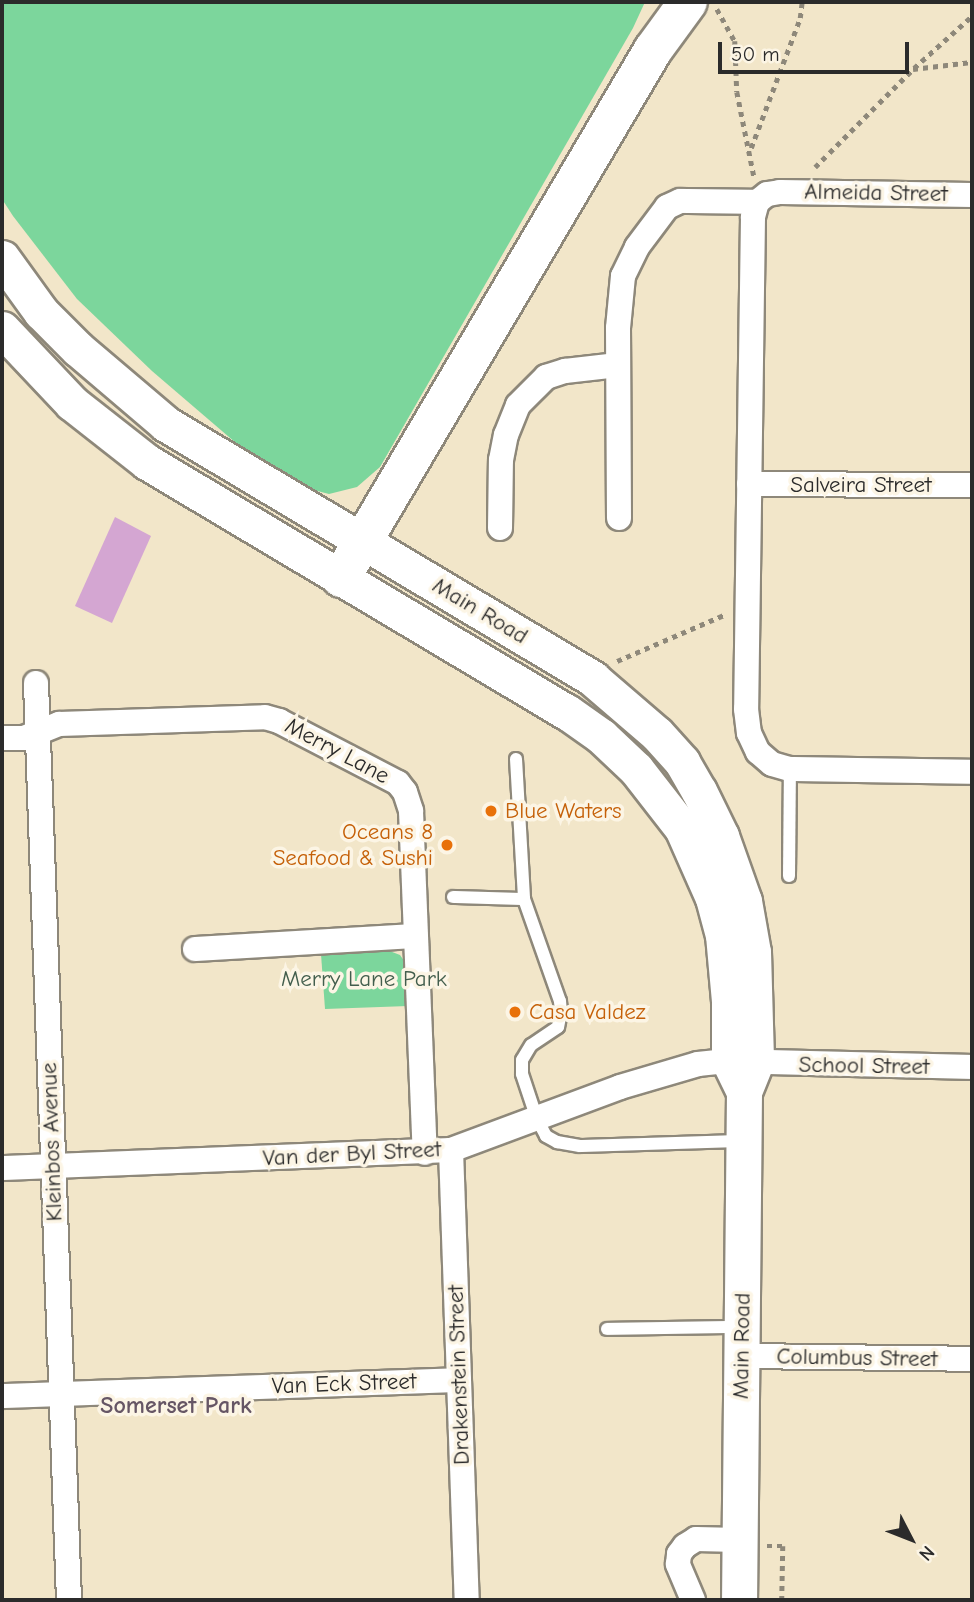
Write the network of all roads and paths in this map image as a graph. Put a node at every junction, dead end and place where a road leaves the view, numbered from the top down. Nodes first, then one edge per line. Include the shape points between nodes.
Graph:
1 (670, 2) edge
2 (688, 2) edge
3 (709, 2) edge
4 (803, 2) edge
5 (972, 16) edge
6 (653, 50) junction
7 (972, 62) edge
8 (913, 69) junction
9 (751, 149) junction
10 (780, 191) junction
11 (972, 195) edge
12 (757, 202) junction
13 (2, 258) edge
14 (2, 329) edge
15 (618, 365) junction
16 (749, 484) junction
17 (972, 485) edge
18 (619, 518) dead end
19 (500, 528) dead end
20 (363, 541) junction
21 (341, 578) junction
22 (747, 604) junction
23 (593, 679) junction
24 (36, 683) dead end
25 (38, 733) junction
26 (2, 738) edge
27 (516, 759) dead end
28 (790, 769) junction
29 (972, 772) edge
30 (789, 876) dead end
31 (453, 897) dead end
32 (524, 899) junction
33 (415, 936) junction
34 (195, 949) dead end
35 (972, 1068) edge
36 (743, 1072) junction
37 (537, 1119) junction
38 (744, 1141) junction
39 (451, 1150) junction
40 (425, 1153) junction
41 (53, 1166) junction
42 (2, 1168) edge
43 (607, 1329) dead end
44 (742, 1342) junction
45 (972, 1359) edge
46 (459, 1380) junction
47 (61, 1394) junction
48 (2, 1396) edge
49 (750, 1543) junction
50 (69, 1600) edge
51 (467, 1600) edge
52 (693, 1600) edge
53 (738, 1600) edge
54 (782, 1600) edge

1 - 6 highway
2 - 6 highway
3 - 9 path via 721,12 735,41 737,92
4 - 9 path
5 - 8 path
6 - 20 highway
7 - 8 path
8 - 10 path via 820,164
9 - 12 path
10 - 11 street, Almeida Street
10 - 12 street
12 - 15 street via 680,201 667,208 637,247 623,276
12 - 16 street via 753,216
13 - 20 main road, Main Road via 41,312 166,424
14 - 21 main road, Main Road via 72,403 137,455
15 - 18 street
15 - 19 street via 565,370 546,377 519,405 501,460
16 - 17 street, Salveira Street
16 - 22 street
20 - 21 highway
20 - 23 main road, Main Road
21 - 36 main road, Main Road via 567,712 601,736 658,794 699,862 723,935 729,1001
22 - 23 path via 624,656
22 - 28 street via 749,733 765,758
23 - 36 main road, Main Road via 628,706 682,762 721,836 744,901 753,952
24 - 25 street, Kleinbos Avenue
25 - 26 street, Merry Lane
25 - 33 street, Merry Lane via 60,724 265,717 388,776 405,792 411,811
25 - 41 street, Kleinbos Avenue
27 - 32 lane
28 - 29 street
28 - 30 lane
31 - 32 lane
32 - 37 lane via 561,1012 558,1027 531,1045 522,1060
33 - 34 street
33 - 40 street, Merry Lane
35 - 36 street, School Street
36 - 37 street, Van der Byl Street via 686,1066
36 - 38 main road, Main Road
37 - 38 lane via 546,1136 557,1143 580,1146
37 - 39 street, Van der Byl Street
38 - 44 main road, Main Road
39 - 40 street, Van der Byl Street
39 - 46 street, Drakenstein Street
40 - 41 street, Van der Byl Street
41 - 42 street, Van der Byl Street
41 - 47 street, Kleinbos Avenue
43 - 44 lane
44 - 45 street, Columbus Street
44 - 49 main road, Main Road
46 - 47 street, Van Eck Street
46 - 51 street, Drakenstein Street
47 - 48 street, Van Eck Street
47 - 50 street, Kleinbos Avenue
49 - 52 street via 696,1539 685,1546 678,1564
49 - 53 main road, Main Road
49 - 54 path via 783,1546

